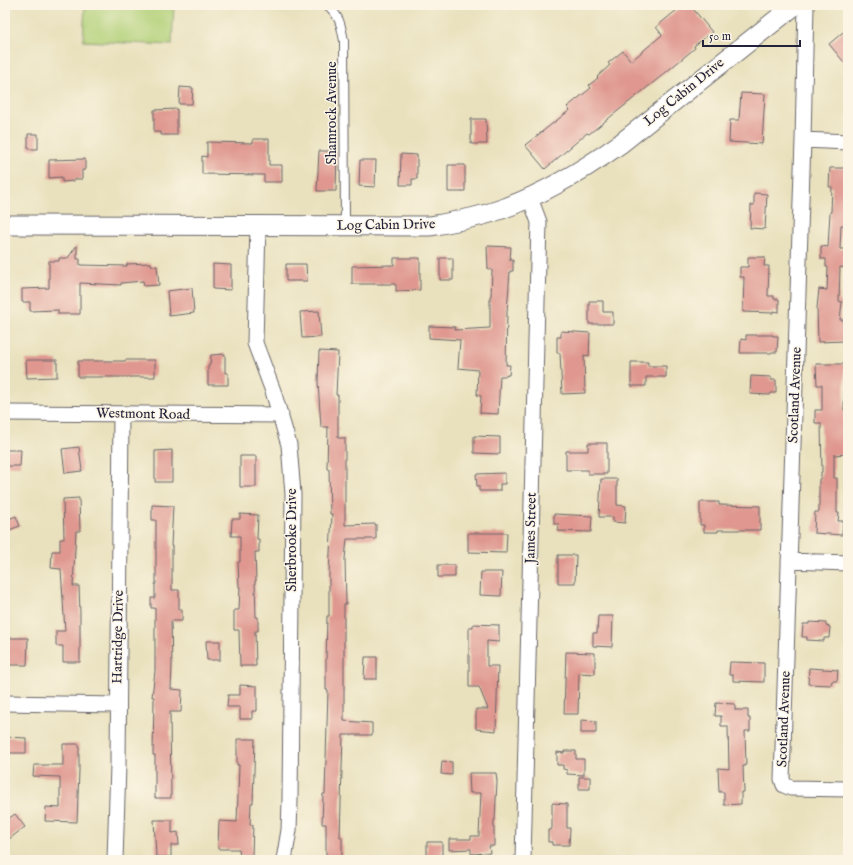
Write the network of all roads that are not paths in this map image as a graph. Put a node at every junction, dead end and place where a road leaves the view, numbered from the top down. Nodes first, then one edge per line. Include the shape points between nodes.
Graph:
1 (327, 5) edge
2 (795, 5) edge
3 (806, 5) edge
4 (803, 140) junction
5 (848, 142) edge
6 (530, 198) junction
7 (5, 225) edge
8 (345, 225) junction
9 (258, 226) junction
10 (5, 413) edge
11 (121, 414) junction
12 (281, 415) junction
13 (789, 560) junction
14 (848, 563) edge
15 (5, 703) edge
16 (117, 705) junction
17 (848, 789) edge
18 (115, 860) edge
19 (284, 860) edge
20 (523, 860) edge

1 - 8 lane, Shamrock Avenue via 336,12 344,40
2 - 6 street, Log Cabin Drive via 614,148 558,185
3 - 4 street, Scotland Avenue
4 - 5 street
4 - 13 street, Scotland Avenue
6 - 8 street, Log Cabin Drive via 498,211 430,226
6 - 20 street, James Street via 539,222
7 - 9 street, Log Cabin Drive
8 - 9 street, Log Cabin Drive
9 - 12 street, Sherbrooke Drive via 255,343
10 - 11 street, Westmont Road
11 - 12 street, Westmont Road
11 - 16 street, Hartridge Drive
12 - 19 street, Sherbrooke Drive via 289,445 293,494 290,801
13 - 14 street
13 - 17 street, Scotland Avenue via 782,778 784,785 791,788
15 - 16 street
16 - 18 street, Hartridge Drive

